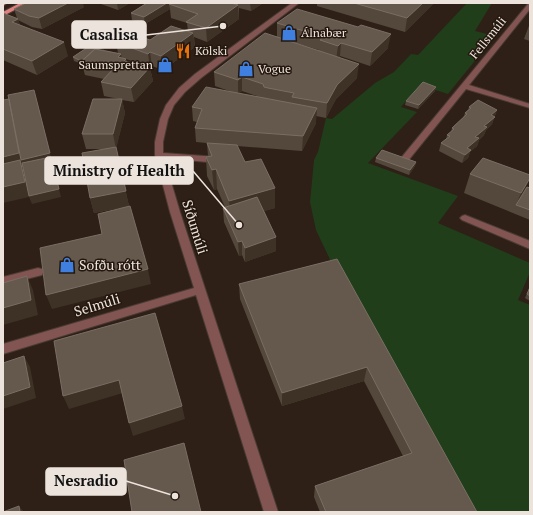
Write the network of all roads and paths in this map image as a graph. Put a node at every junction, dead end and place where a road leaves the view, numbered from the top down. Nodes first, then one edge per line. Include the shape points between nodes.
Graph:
1 (25, 3) edge
2 (296, 3) edge
3 (530, 5) edge
4 (3, 14) edge
5 (464, 86) junction
6 (530, 106) edge
7 (159, 155) junction
8 (404, 160) edge
9 (230, 161) edge
10 (465, 218) dead end
11 (530, 245) edge
12 (38, 272) dead end
13 (3, 281) edge
14 (200, 290) junction
15 (3, 349) edge
16 (271, 512) edge

1 - 4 main road
2 - 7 street, Síðumúli via 182,90 170,105 164,119 158,142
3 - 5 street, Fellsmúli
5 - 6 street
5 - 8 street, Fellsmúli
7 - 9 street
7 - 14 street, Síðumúli
10 - 11 street
12 - 13 street
14 - 15 street, Selmúli
14 - 16 street, Síðumúli

